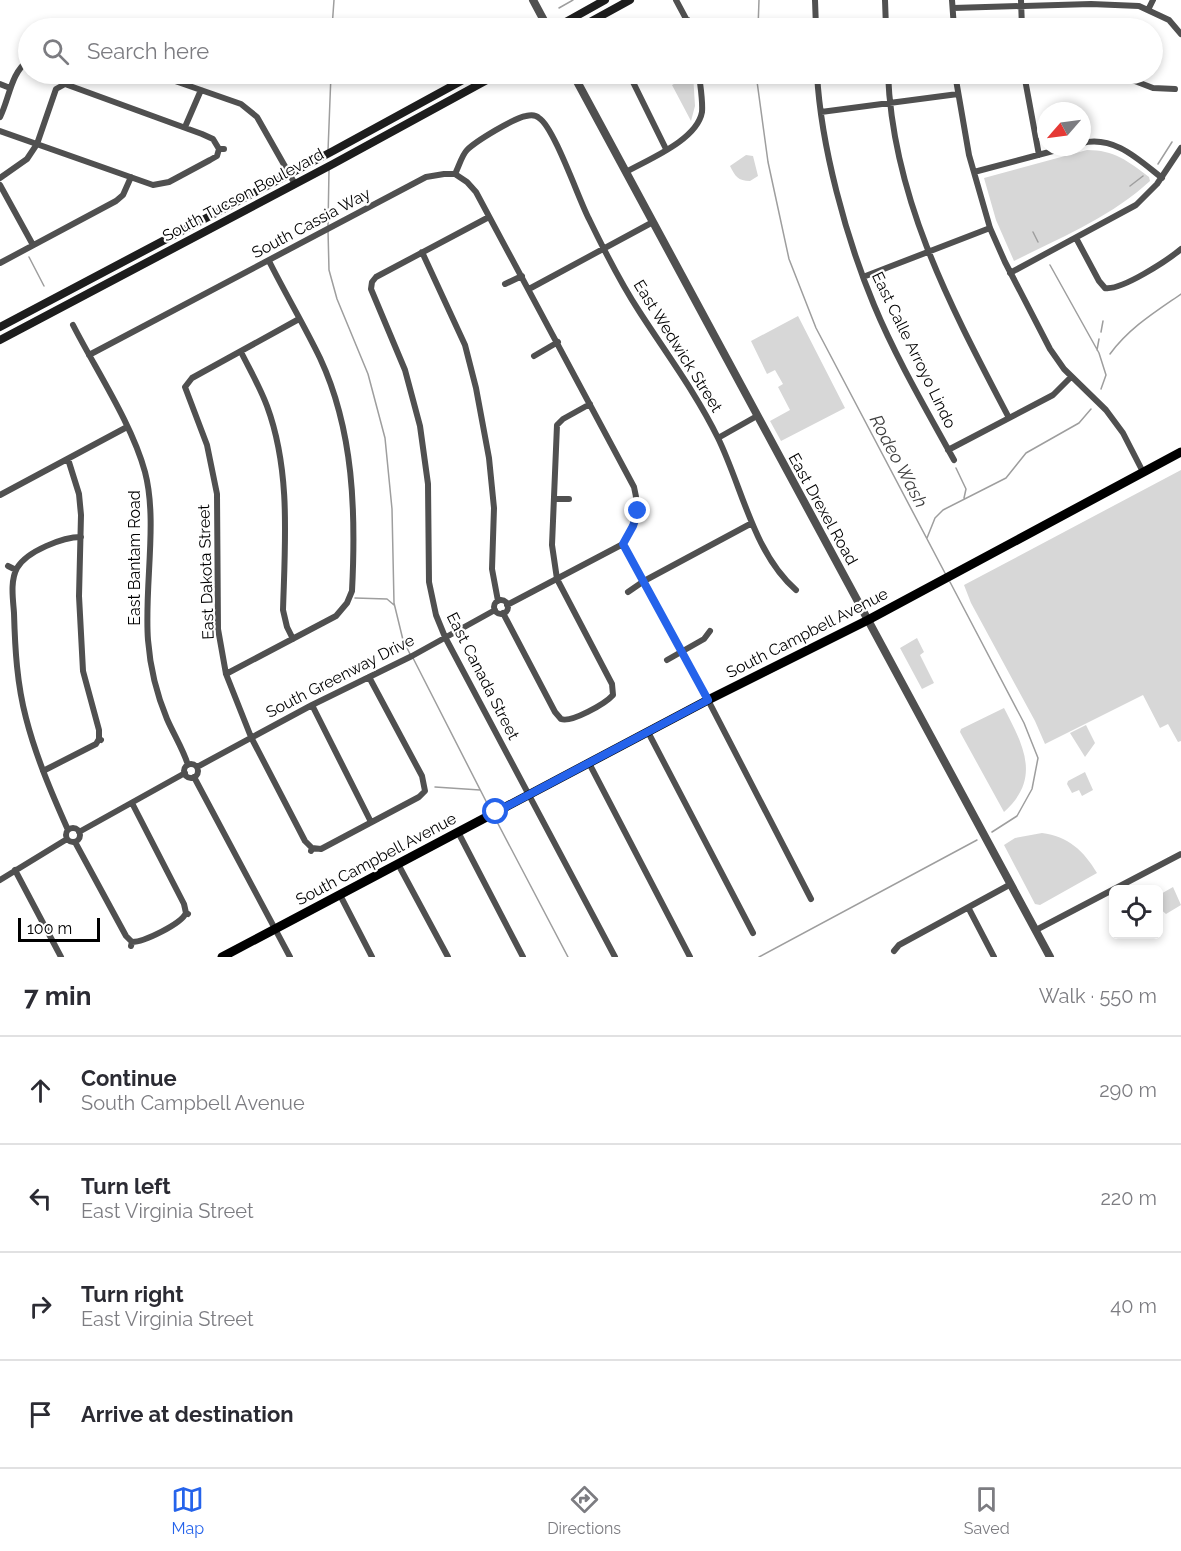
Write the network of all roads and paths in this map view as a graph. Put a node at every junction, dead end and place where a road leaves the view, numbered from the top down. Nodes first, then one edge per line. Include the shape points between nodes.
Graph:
1 (532, 0) edge
2 (605, 0) edge
3 (630, 0) edge
4 (676, 0) edge
5 (815, 0) edge
6 (885, 0) edge
7 (952, 0) edge
8 (1153, 0) edge
9 (1091, 2) edge
10 (1021, 4) edge
11 (953, 8) junction
12 (1149, 10) junction
13 (542, 18) edge
14 (573, 18) edge
15 (597, 18) edge
16 (687, 18) edge
17 (816, 18) edge
18 (886, 18) edge
19 (954, 18) edge
20 (1181, 34) edge
21 (18, 74) edge
22 (0, 84) edge
23 (184, 84) edge
24 (456, 84) edge
25 (480, 84) edge
26 (578, 84) edge
27 (634, 84) edge
28 (700, 84) edge
29 (818, 84) edge
30 (888, 84) edge
31 (956, 84) edge
32 (1026, 84) edge
33 (1144, 84) edge
34 (10, 88) junction
35 (1175, 89) dead end
36 (201, 90) junction
37 (958, 94) junction
38 (889, 103) junction
39 (821, 112) junction
40 (0, 117) edge
41 (185, 127) junction
42 (0, 131) edge
43 (1091, 142) edge
44 (37, 144) junction
45 (1037, 144) edge
46 (1181, 148) edge
47 (666, 149) junction
48 (1037, 155) edge
49 (626, 172) junction
50 (974, 172) junction
51 (290, 174) junction
52 (455, 174) junction
53 (131, 177) junction
54 (0, 178) edge
55 (1162, 178) junction
56 (0, 184) edge
57 (296, 184) junction
58 (489, 217) junction
59 (653, 222) junction
60 (990, 228) junction
61 (1076, 238) junction
62 (33, 245) junction
63 (604, 248) junction
64 (1181, 249) edge
65 (422, 252) junction
66 (927, 252) junction
67 (269, 261) junction
68 (0, 263) edge
69 (1010, 273) junction
70 (522, 276) junction
71 (863, 277) junction
72 (506, 284) dead end
73 (529, 289) junction
74 (299, 320) junction
75 (73, 325) dead end
76 (0, 327) edge
77 (0, 340) edge
78 (558, 342) junction
79 (241, 352) junction
80 (89, 355) junction
81 (534, 356) dead end
82 (1071, 377) junction
83 (590, 404) junction
84 (757, 416) junction
85 (1009, 418) junction
86 (127, 427) junction
87 (718, 438) junction
88 (948, 450) junction
89 (1181, 452) edge
90 (68, 459) junction
91 (954, 460) dead end
92 (1143, 472) junction
93 (0, 495) edge
94 (554, 499) junction
95 (569, 499) dead end
96 (752, 523) junction
97 (81, 537) junction
98 (623, 544) junction
99 (8, 566) dead end
100 (16, 570) junction
101 (556, 579) junction
102 (644, 581) junction
103 (796, 590) dead end
104 (628, 592) dead end
105 (498, 601) junction
106 (507, 605) junction
107 (495, 610) junction
108 (503, 613) junction
109 (868, 620) junction
110 (710, 631) dead end
111 (445, 637) junction
112 (293, 639) junction
113 (682, 652) junction
114 (667, 660) dead end
115 (226, 674) junction
116 (369, 677) junction
117 (708, 700) junction
118 (312, 705) junction
119 (648, 732) junction
120 (250, 737) junction
121 (589, 763) junction
122 (188, 765) junction
123 (197, 767) junction
124 (43, 771) junction
125 (184, 772) junction
126 (194, 777) junction
127 (529, 795) junction
128 (132, 803) junction
129 (371, 822) junction
130 (68, 830) junction
131 (79, 832) junction
132 (458, 832) junction
133 (67, 839) junction
134 (75, 842) junction
135 (1181, 854) edge
136 (398, 864) junction
137 (15, 870) junction
138 (0, 880) edge
139 (1011, 884) junction
140 (340, 895) junction
141 (812, 899) dead end
142 (969, 909) junction
143 (275, 929) junction
144 (1036, 930) junction
145 (753, 933) dead end
146 (887, 948) dead end
147 (238, 953) edge
148 (894, 954) edge
149 (61, 957) edge
150 (222, 957) edge
151 (290, 957) edge
152 (372, 957) edge
153 (448, 957) edge
154 (524, 957) edge
155 (615, 957) edge
156 (690, 957) edge
157 (994, 957) edge
158 (1050, 957) edge

1 - 13 street
2 - 14 main road
3 - 15 main road
4 - 16 street
5 - 17 street
6 - 18 street
7 - 11 street
8 - 12 street
9 - 10 street
9 - 12 street
10 - 11 street
11 - 19 street
12 - 20 street via 1169,20
21 - 34 street
22 - 34 street
23 - 36 street
24 - 51 main road, South Tucson Boulevard
25 - 57 main road, South Tucson Boulevard
26 - 49 street, East Drexel Road
27 - 47 street
28 - 47 street via 702,112 696,126
29 - 39 street, East Calle Arroyo Lindo
30 - 38 street
31 - 37 street
32 - 45 street
33 - 35 street
34 - 40 street
36 - 41 street
36 - 51 street via 241,104 257,117
37 - 38 street
37 - 50 street
38 - 39 street
38 - 66 street via 908,195
39 - 71 street, East Calle Arroyo Lindo via 839,197
41 - 44 street via 65,84 56,89
41 - 53 street via 213,140 222,149 217,156 169,182 153,185
42 - 44 street
43 - 55 street via 1109,143 1128,152
44 - 53 street
44 - 54 street via 27,159
46 - 55 street
47 - 49 street
48 - 50 street
49 - 59 street, East Drexel Road
50 - 60 street
51 - 57 street
51 - 76 main road, South Tucson Boulevard
52 - 58 street via 476,192
52 - 63 street, East Wedwick Street via 465,151 478,141 535,114 551,135
52 - 67 street, South Cassia Way via 426,177
53 - 62 street via 116,201
55 - 61 street via 1136,205
56 - 62 street
57 - 77 main road, South Tucson Boulevard
58 - 65 street
58 - 70 street
59 - 63 street
59 - 84 street, East Drexel Road
60 - 66 street
60 - 69 street
61 - 64 street via 1105,291
61 - 69 street
62 - 68 street
63 - 73 street
63 - 87 street, East Wedwick Street
65 - 105 street via 465,345 476,388 489,458 494,508 492,569
65 - 111 street, East Canada Street via 370,282 405,370 420,426 428,484 429,582
66 - 71 street
66 - 85 street
67 - 74 street
67 - 80 street, South Cassia Way
69 - 82 street via 1050,349
70 - 72 street
70 - 73 street
71 - 88 street, East Calle Arroyo Lindo via 891,341
73 - 78 street
74 - 79 street
74 - 112 street via 320,359 332,393 351,470 352,591 336,616
75 - 80 street, East Bantam Road
78 - 81 street
78 - 83 street
79 - 112 street via 267,405 276,438 286,500 283,610
79 - 115 street, East Dakota Street via 184,386 207,445 217,494 218,629
80 - 86 street, East Bantam Road
82 - 85 street via 1053,395
82 - 92 street via 1106,410
83 - 94 street via 556,424
83 - 98 street via 637,498 638,511
84 - 87 street
84 - 109 street, East Drexel Road
85 - 88 street
86 - 90 street
86 - 122 street, East Bantam Road via 150,494 147,611 154,676 166,717
87 - 96 street, East Wedwick Street
88 - 91 street, East Calle Arroyo Lindo
89 - 92 main road, South Campbell Avenue
90 - 93 street
90 - 97 street via 79,494
92 - 109 main road, South Campbell Avenue
94 - 95 street
94 - 101 street via 552,545
96 - 102 street
96 - 103 street, East Wedwick Street via 781,578
97 - 100 street via 59,540 28,557
97 - 124 street via 83,671 100,740
98 - 101 street
98 - 102 street
99 - 100 street
100 - 124 street via 15,657 26,719
101 - 106 street
101 - 108 street via 612,684 613,695 607,701 566,721 561,719
102 - 104 street
102 - 113 street
105 - 106 street
105 - 107 street
106 - 108 street
107 - 108 street
107 - 111 street, South Greenway Drive
109 - 117 main road, South Campbell Avenue
109 - 139 street, East Drexel Road
110 - 113 street
111 - 116 street, South Greenway Drive
111 - 127 street, East Canada Street
112 - 115 street
113 - 114 street
113 - 117 street
115 - 120 street, East Dakota Street
116 - 118 street, South Greenway Drive
116 - 129 street via 427,790
117 - 119 main road, South Campbell Avenue
117 - 141 street
118 - 120 street, South Greenway Drive
118 - 129 street
119 - 121 main road, South Campbell Avenue
119 - 145 street
120 - 123 street, South Greenway Drive
120 - 129 street, East Dakota Street via 312,850
121 - 127 main road, South Campbell Avenue
121 - 156 street
122 - 123 street
122 - 125 street
123 - 126 street
124 - 130 street
125 - 126 street
125 - 128 street
126 - 143 street
127 - 132 main road, South Campbell Avenue
127 - 155 street, East Canada Street
128 - 131 street
128 - 134 street via 186,908 183,919 132,944
130 - 131 street
130 - 133 street
131 - 134 street
132 - 136 main road, South Campbell Avenue
132 - 154 street
133 - 134 street
133 - 137 street
135 - 144 street
136 - 140 main road, South Campbell Avenue
136 - 153 street
137 - 138 street
137 - 149 street
139 - 142 street
139 - 144 street, East Drexel Road
140 - 143 main road, South Campbell Avenue
140 - 152 street
142 - 148 street via 899,945
142 - 157 street
143 - 147 main road, South Campbell Avenue
143 - 151 street
144 - 158 street, East Drexel Road
146 - 148 street
147 - 150 main road, South Campbell Avenue

